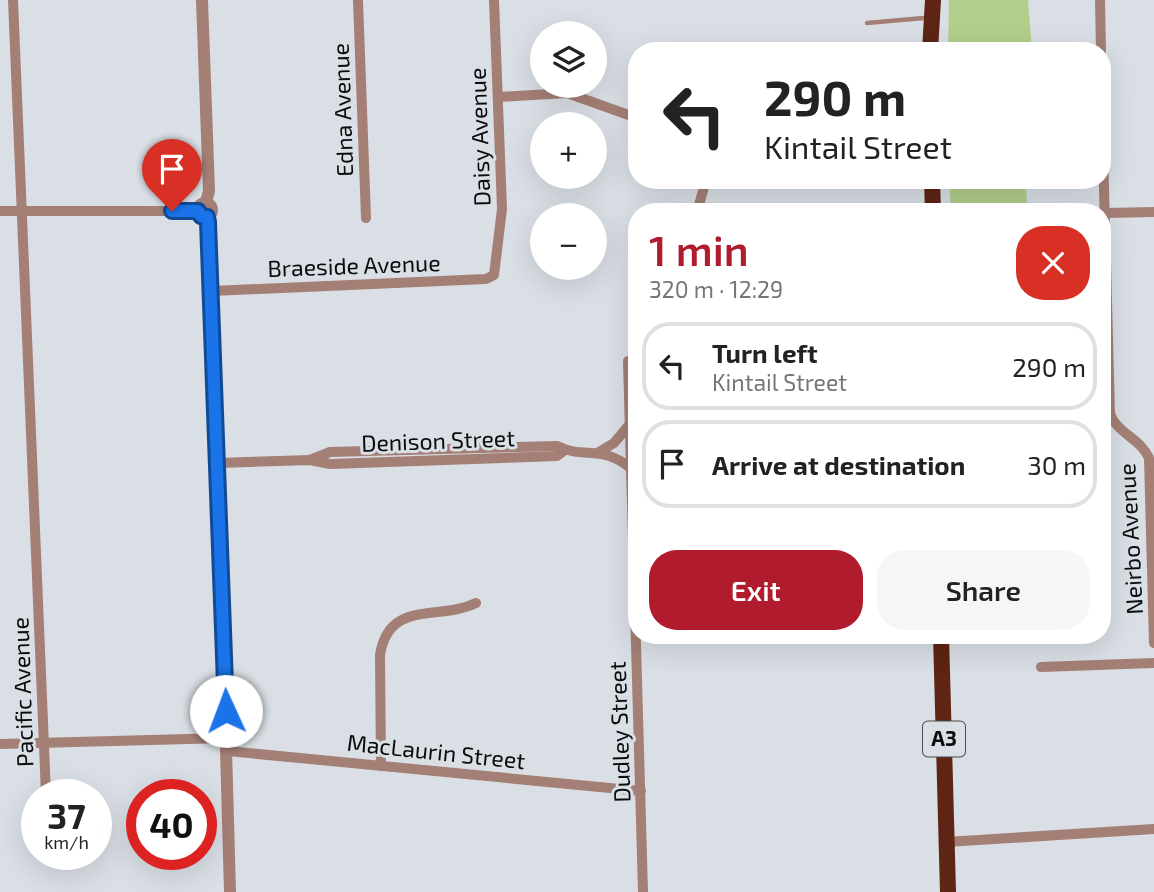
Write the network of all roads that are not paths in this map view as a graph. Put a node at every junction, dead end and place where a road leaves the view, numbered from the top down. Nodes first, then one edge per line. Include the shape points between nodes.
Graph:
1 (13, 0) edge
2 (202, 0) edge
3 (358, 0) edge
4 (494, 0) edge
5 (922, 0) edge
6 (933, 0) edge
7 (1100, 0) edge
8 (924, 19) junction
9 (867, 23) dead end
10 (929, 42) edge
11 (930, 42) edge
12 (1101, 42) edge
13 (499, 97) junction
14 (628, 115) edge
15 (204, 210) junction
16 (0, 211) edge
17 (20, 211) junction
18 (1154, 212) edge
19 (1111, 213) edge
20 (366, 218) dead end
21 (496, 273) joint
22 (212, 290) junction
23 (1111, 415) edge
24 (628, 426) edge
25 (599, 452) junction
26 (218, 463) junction
27 (628, 466) edge
28 (476, 603) dead end
29 (1154, 643) edge
30 (638, 644) edge
31 (941, 644) edge
32 (1154, 663) edge
33 (1041, 667) dead end
34 (45, 742) junction
35 (0, 744) edge
36 (227, 744) junction
37 (381, 766) junction
38 (46, 779) edge
39 (641, 791) junction
40 (1154, 829) edge
41 (946, 842) junction
42 (230, 892) edge
43 (643, 892) edge
44 (948, 892) edge

1 - 17 street, Pacific Avenue
2 - 15 street via 209,191
3 - 20 street, Edna Avenue
4 - 13 street, Daisy Avenue
5 - 8 highway
6 - 11 highway
7 - 12 street
8 - 9 lane
8 - 10 highway
13 - 14 street via 567,93
13 - 21 street, Daisy Avenue via 502,209
15 - 17 street
15 - 22 street
16 - 17 street
17 - 34 street, Pacific Avenue
18 - 19 street
21 - 22 street, Braeside Avenue via 486,279
22 - 26 street
23 - 29 street, Neirbo Avenue via 1149,458
24 - 25 street
25 - 26 street, Denison Street via 557,446 330,452 310,460
25 - 27 street, Denison Street via 617,456
26 - 36 street
28 - 37 street via 457,611 413,615 395,625 384,639 380,655
30 - 39 street, Dudley Street
31 - 41 highway, A3
32 - 33 street
34 - 35 street, MacLaurin Street
34 - 36 street, MacLaurin Street
34 - 38 street, Pacific Avenue
36 - 37 street, MacLaurin Street
36 - 42 street
37 - 39 street, MacLaurin Street
39 - 43 street, Dudley Street
40 - 41 street
41 - 44 highway, A3

